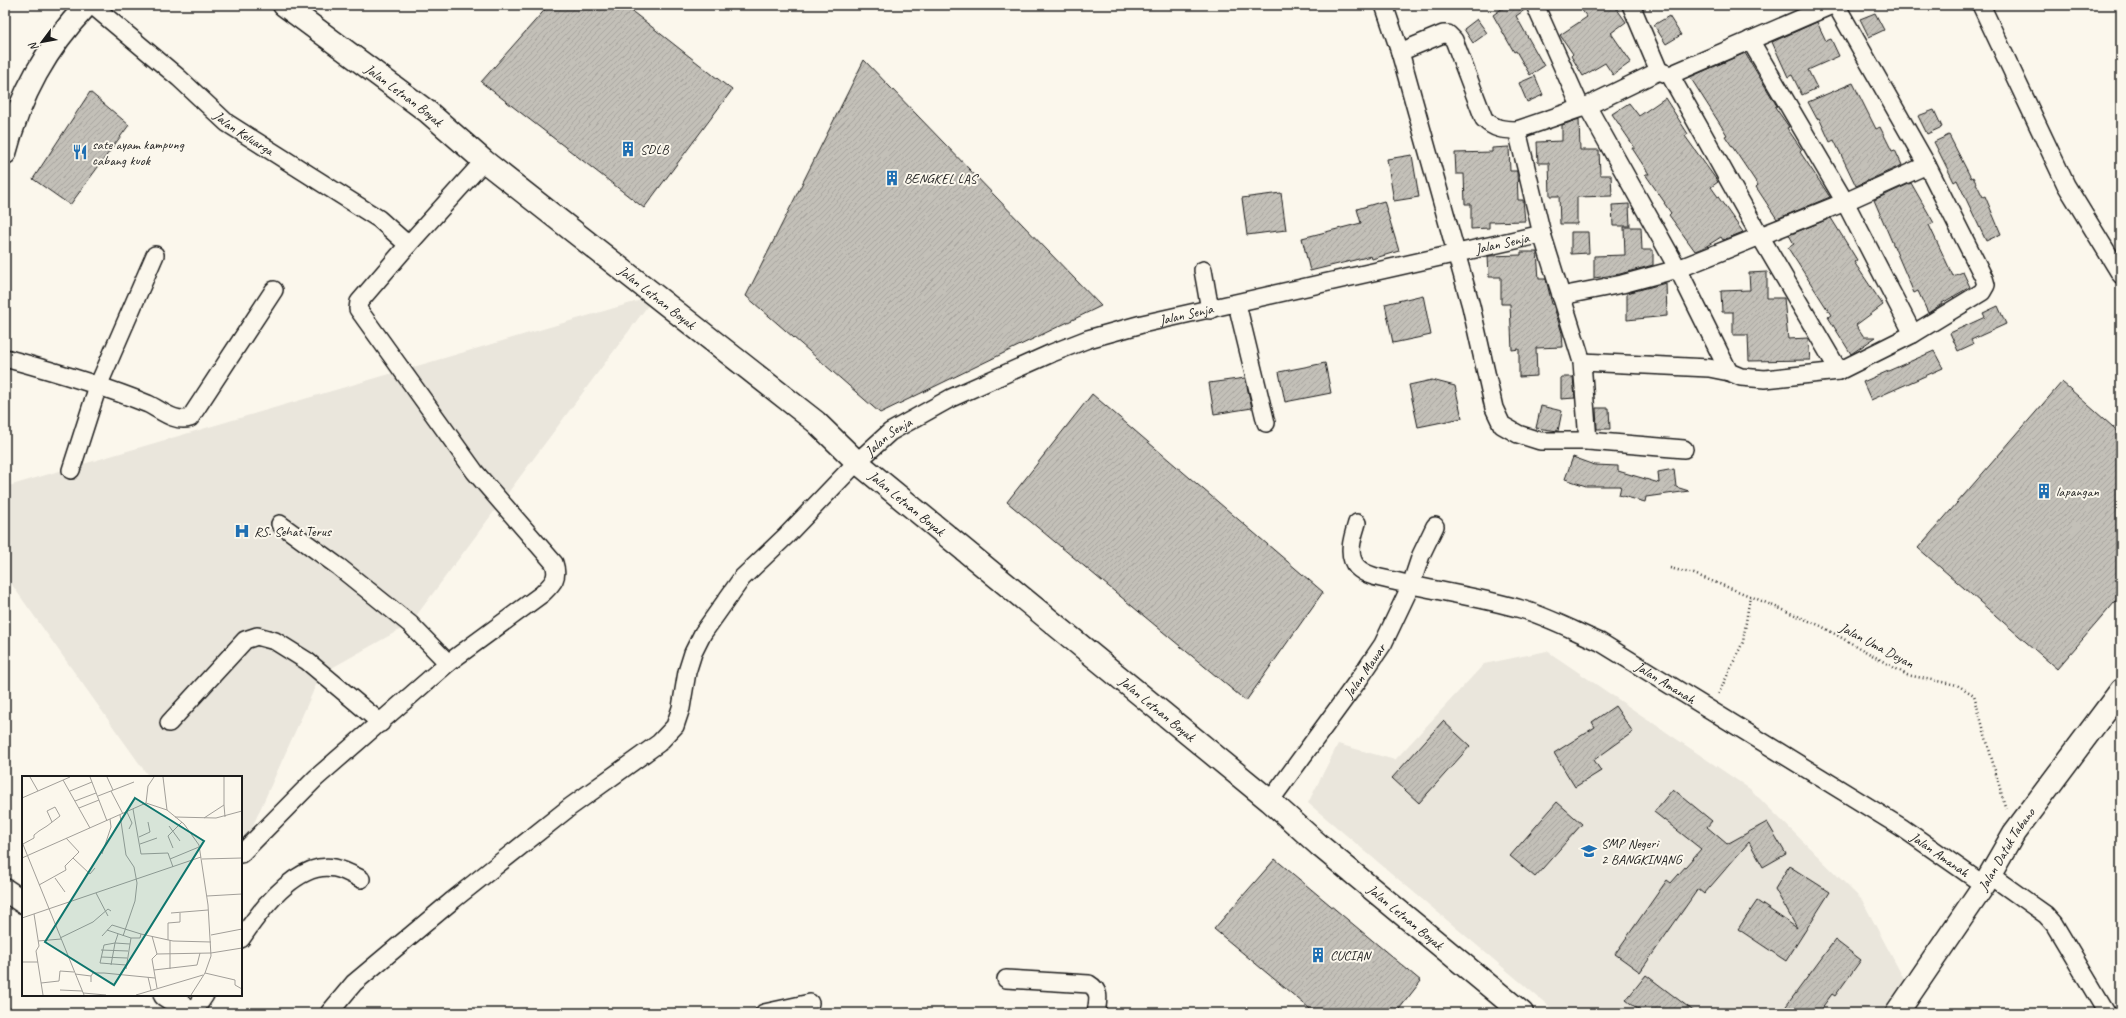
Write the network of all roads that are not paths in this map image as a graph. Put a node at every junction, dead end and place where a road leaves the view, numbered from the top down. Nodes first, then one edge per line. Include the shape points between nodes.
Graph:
1 (87, 5) edge
2 (92, 5) edge
3 (284, 5) edge
4 (1384, 5) edge
5 (1535, 5) edge
6 (1631, 5) edge
7 (1832, 5) edge
8 (1836, 5) edge
9 (1981, 5) edge
10 (1750, 40) junction
11 (1400, 52) junction
12 (1664, 73) junction
13 (1584, 107) junction
14 (1517, 130) junction
15 (5, 153) edge
16 (484, 161) junction
17 (1926, 165) junction
18 (1845, 202) junction
19 (1542, 234) junction
20 (1760, 236) junction
21 (408, 245) junction
22 (1455, 254) junction
23 (155, 255) dead end
24 (1678, 269) junction
25 (1203, 270) dead end
26 (2121, 275) edge
27 (274, 290) dead end
28 (1561, 296) junction
29 (1237, 304) junction
30 (1210, 310) junction
31 (1913, 334) junction
32 (5, 358) edge
33 (1582, 362) junction
34 (1839, 371) junction
35 (1729, 372) junction
36 (98, 386) junction
37 (1266, 423) dead end
38 (1588, 441) junction
39 (1684, 449) dead end
40 (857, 462) junction
41 (71, 470) dead end
42 (1357, 523) dead end
43 (280, 524) dead end
44 (1435, 526) dead end
45 (1411, 585) junction
46 (448, 663) junction
47 (2121, 690) edge
48 (169, 723) dead end
49 (381, 723) junction
50 (1270, 801) junction
51 (242, 853) edge
52 (361, 879) dead end
53 (1987, 880) junction
54 (5, 890) edge
55 (22, 901) edge
56 (242, 938) edge
57 (1006, 978) dead end
58 (167, 996) edge
59 (204, 996) edge
60 (810, 1003) dead end
61 (193, 1013) edge
62 (329, 1013) edge
63 (764, 1013) edge
64 (1096, 1013) edge
65 (1522, 1013) edge
66 (1897, 1013) edge
67 (2107, 1013) edge

1 - 15 street via 45,56 27,90
2 - 21 street, Jalan Keluarga via 179,78 227,123 379,219
3 - 16 street, Jalan Letnan Boyak via 428,112
4 - 11 street
5 - 13 street
6 - 12 street
7 - 10 street
8 - 17 street
9 - 26 street via 2066,185
10 - 12 street
10 - 18 street
11 - 14 street via 1448,34 1454,40 1484,119 1491,126 1503,130
11 - 22 street
12 - 13 street
12 - 20 street
13 - 14 street
13 - 24 street
14 - 19 street
16 - 21 street
16 - 40 street, Jalan Letnan Boyak via 816,422
17 - 18 street
17 - 31 street via 1986,285 1982,292
18 - 20 street
18 - 31 street
19 - 22 street, Jalan Senja
19 - 28 street
20 - 24 street
20 - 34 street
21 - 46 street via 359,302 358,309 475,472 554,563 557,572 556,580 542,594
22 - 29 street, Jalan Senja
22 - 38 street via 1471,306 1494,408 1502,425 1518,434 1540,441
23 - 36 street
24 - 28 street via 1622,284
24 - 35 street
25 - 30 street
27 - 36 street via 190,418 176,418 148,404
28 - 33 street
29 - 30 street, Jalan Senja
29 - 37 street
30 - 40 street, Jalan Senja via 1142,324 1088,339 1052,353 920,414 890,432
31 - 34 street
32 - 36 street
33 - 35 street via 1708,368
33 - 38 street
34 - 35 street via 1766,379
36 - 41 street
38 - 39 street
40 - 50 street, Jalan Letnan Boyak
40 - 62 street, Jalan Senja via 742,578 729,596 703,633 693,653 677,720 659,743 570,807 453,900 354,983
42 - 45 street, Jalan Amanah via 1351,543 1357,566 1375,576
43 - 46 street via 410,624
44 - 45 street, Jalan Mawar
45 - 50 street, Jalan Mawar via 1383,644
45 - 53 street, Jalan Amanah via 1521,609 1600,642
46 - 49 street
47 - 53 street, Jalan Datuk Tabano via 2014,833
48 - 49 street via 245,640 257,636 275,641 307,661
49 - 51 street via 316,778
50 - 65 street, Jalan Letnan Boyak via 1319,845
52 - 56 street via 335,868 322,868 311,872 285,886 257,915
53 - 66 street, Jalan Datuk Tabano
53 - 67 street, Jalan Amanah via 2046,915 2054,924
54 - 55 street
57 - 64 street via 1089,984 1096,988 1098,996
58 - 61 street
59 - 61 street
60 - 63 street

